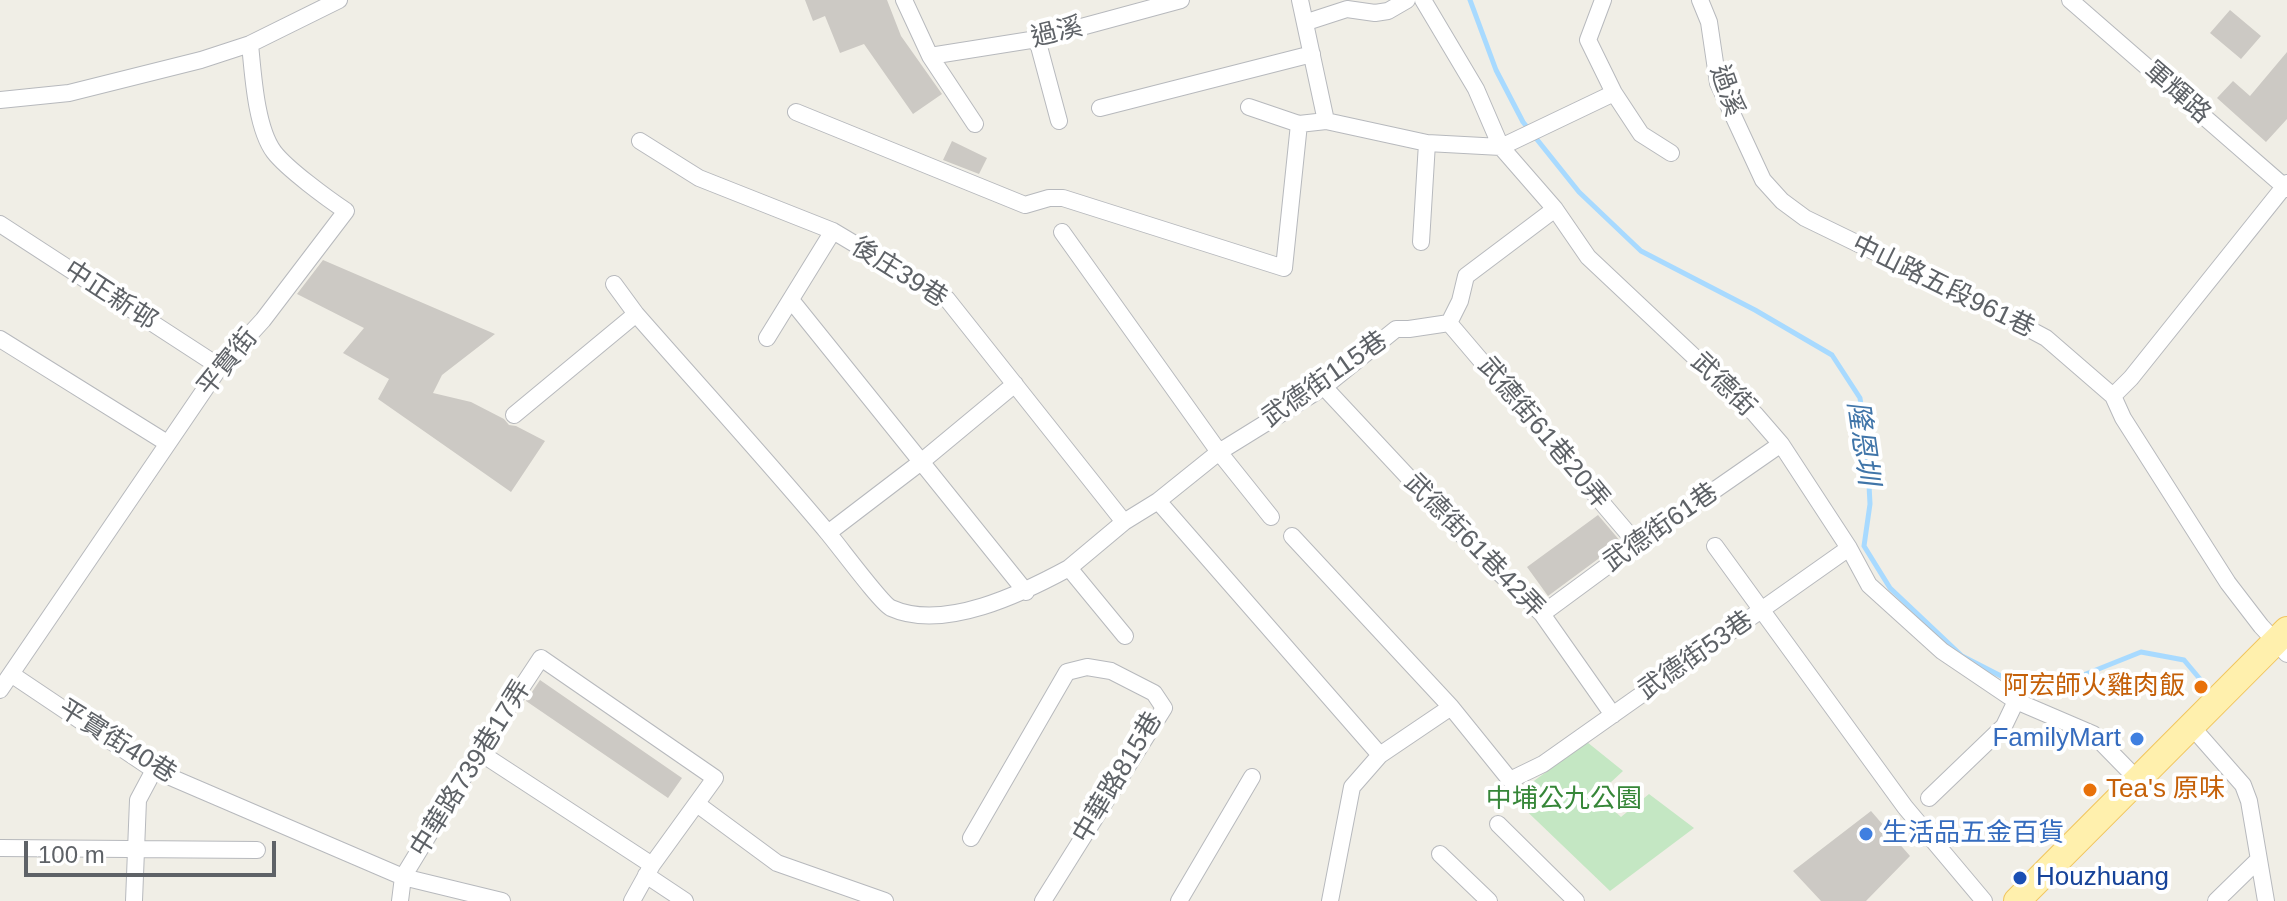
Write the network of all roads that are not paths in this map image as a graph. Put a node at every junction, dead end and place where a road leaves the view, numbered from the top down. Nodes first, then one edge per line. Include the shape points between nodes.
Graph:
1 (339, 0) edge
2 (904, 0) edge
3 (1181, 0) edge
4 (1300, 0) edge
5 (1407, 0) edge
6 (1423, 0) edge
7 (1603, 0) edge
8 (1700, 0) edge
9 (2070, 0) edge
10 (1307, 22) junction
11 (1037, 39) junction
12 (250, 44) junction
13 (1312, 54) junction
14 (930, 56) junction
15 (1614, 93) junction
16 (0, 100) edge
17 (1249, 107) dead end
18 (1100, 108) dead end
19 (796, 112) dead end
20 (1059, 121) dead end
21 (1326, 121) junction
22 (975, 124) dead end
23 (1299, 124) junction
24 (640, 141) dead end
25 (1427, 143) junction
26 (1501, 147) junction
27 (1671, 153) dead end
28 (1763, 180) joint
29 (2286, 186) edge
30 (1555, 209) junction
31 (0, 224) edge
32 (833, 231) junction
33 (1062, 232) dead end
34 (1421, 242) dead end
35 (614, 284) dead end
36 (791, 300) junction
37 (636, 314) junction
38 (1449, 323) junction
39 (767, 338) dead end
40 (0, 339) edge
41 (220, 367) junction
42 (1015, 384) junction
43 (1324, 387) junction
44 (2113, 396) junction
45 (514, 415) dead end
46 (167, 443) junction
47 (1781, 444) junction
48 (1219, 452) junction
49 (921, 462) junction
50 (1158, 501) junction
51 (1271, 517) dead end
52 (1124, 522) junction
53 (828, 533) junction
54 (1292, 536) dead end
55 (1637, 544) junction
56 (1715, 546) dead end
57 (1849, 548) junction
58 (1069, 568) junction
59 (1026, 592) junction
60 (1761, 610) junction
61 (1542, 614) junction
62 (1125, 636) dead end
63 (2283, 642) edge
64 (11, 674) junction
65 (0, 690) edge
66 (2016, 701) junction
67 (1451, 707) junction
68 (1613, 715) junction
69 (2192, 727) junction
70 (479, 752) junction
71 (1380, 755) junction
72 (154, 770) junction
73 (1252, 777) dead end
74 (2137, 779) junction
75 (1929, 798) dead end
76 (697, 804) junction
77 (1498, 824) dead end
78 (971, 838) dead end
79 (0, 848) edge
80 (136, 850) junction
81 (257, 850) dead end
82 (1440, 854) dead end
83 (2257, 861) junction
84 (649, 870) junction
85 (403, 877) junction
86 (134, 901) edge
87 (400, 901) edge
88 (502, 901) edge
89 (632, 901) edge
90 (685, 901) edge
91 (885, 901) edge
92 (1043, 901) edge
93 (1179, 901) edge
94 (1330, 901) edge
95 (1489, 901) edge
96 (1576, 901) edge
97 (1984, 901) edge
98 (2017, 901) edge
99 (2216, 901) edge
100 (2266, 901) edge

1 - 12 street
2 - 14 street
3 - 11 street, 過溪
4 - 10 street
5 - 10 street via 1388,11 1347,9
6 - 26 street, 武德街 via 1476,89
7 - 15 street via 1588,40
8 - 28 street, 過溪 via 1709,22 1718,83
9 - 29 street, 軍輝路
10 - 13 street
11 - 14 street, 過溪
11 - 20 street
12 - 16 street via 69,93
12 - 41 street, 平實街 via 257,108 273,152 346,211
13 - 18 street
13 - 21 street
14 - 22 street
15 - 26 street
15 - 27 street via 1641,134
17 - 23 street
19 - 23 street via 1025,205 1063,198 1284,268
21 - 23 street
21 - 25 street
24 - 32 street, 後庄39巷 via 699,178
25 - 26 street
25 - 34 street
26 - 30 street, 武德街
28 - 44 street, 中山路五段961巷 via 1805,218 2046,338
29 - 44 street, 軍輝路
30 - 38 street via 1466,276
30 - 47 street, 武德街 via 1588,257
31 - 41 street, 中正新邨
32 - 36 street
32 - 42 street, 後庄39巷 via 947,299
33 - 48 street
35 - 37 street
36 - 39 street
36 - 49 street
37 - 45 street
37 - 53 street
38 - 43 street, 武德街115巷 via 1396,329
38 - 55 street, 武德街61巷20弄
40 - 46 street
41 - 46 street, 平實街
42 - 49 street
42 - 52 street, 後庄39巷
43 - 48 street, 武德街115巷
43 - 61 street, 武德街61巷42弄
44 - 63 street, 中山路五段961巷 via 2228,583
46 - 64 street, 平實街
47 - 55 street, 武德街61巷
47 - 57 street, 武德街
48 - 50 street, 武德街115巷
48 - 51 street
49 - 53 street
49 - 59 street
50 - 52 street
50 - 71 street
52 - 58 street
53 - 59 street via 889,607 927,615 980,608
54 - 67 street
55 - 61 street, 武德街61巷
56 - 60 street
57 - 60 street, 武德街53巷
57 - 66 street, 武德街 via 1869,585 1942,651
58 - 59 street
58 - 62 street
60 - 68 street, 武德街53巷
60 - 97 street via 1905,807
61 - 68 street, 武德街61巷42弄
63 - 69 main road
64 - 65 street, 平實街
64 - 72 street, 平實街40巷
66 - 74 street, 武德街 via 2093,734
66 - 75 street via 2004,726
67 - 68 street, 武德街53巷 via 1510,780 1543,764
67 - 71 street
69 - 74 main road
69 - 83 street via 2243,785
70 - 76 street, 中華路739巷17弄 via 541,658 715,778
70 - 84 street
70 - 85 street, 中華路739巷17弄
71 - 94 street via 1352,787
72 - 80 street via 138,800
72 - 85 street, 平實街40巷
73 - 93 street
74 - 98 main road
76 - 84 street
76 - 91 street via 777,863
77 - 96 street
78 - 92 street, 中華路815巷 via 1067,672 1087,667 1111,671 1154,693 1164,708
79 - 80 street
80 - 81 street
80 - 86 street
82 - 95 street
83 - 99 street
83 - 100 street
84 - 89 street
84 - 90 street
85 - 87 street, 中華路739巷17弄
85 - 88 street, 平實街40巷

